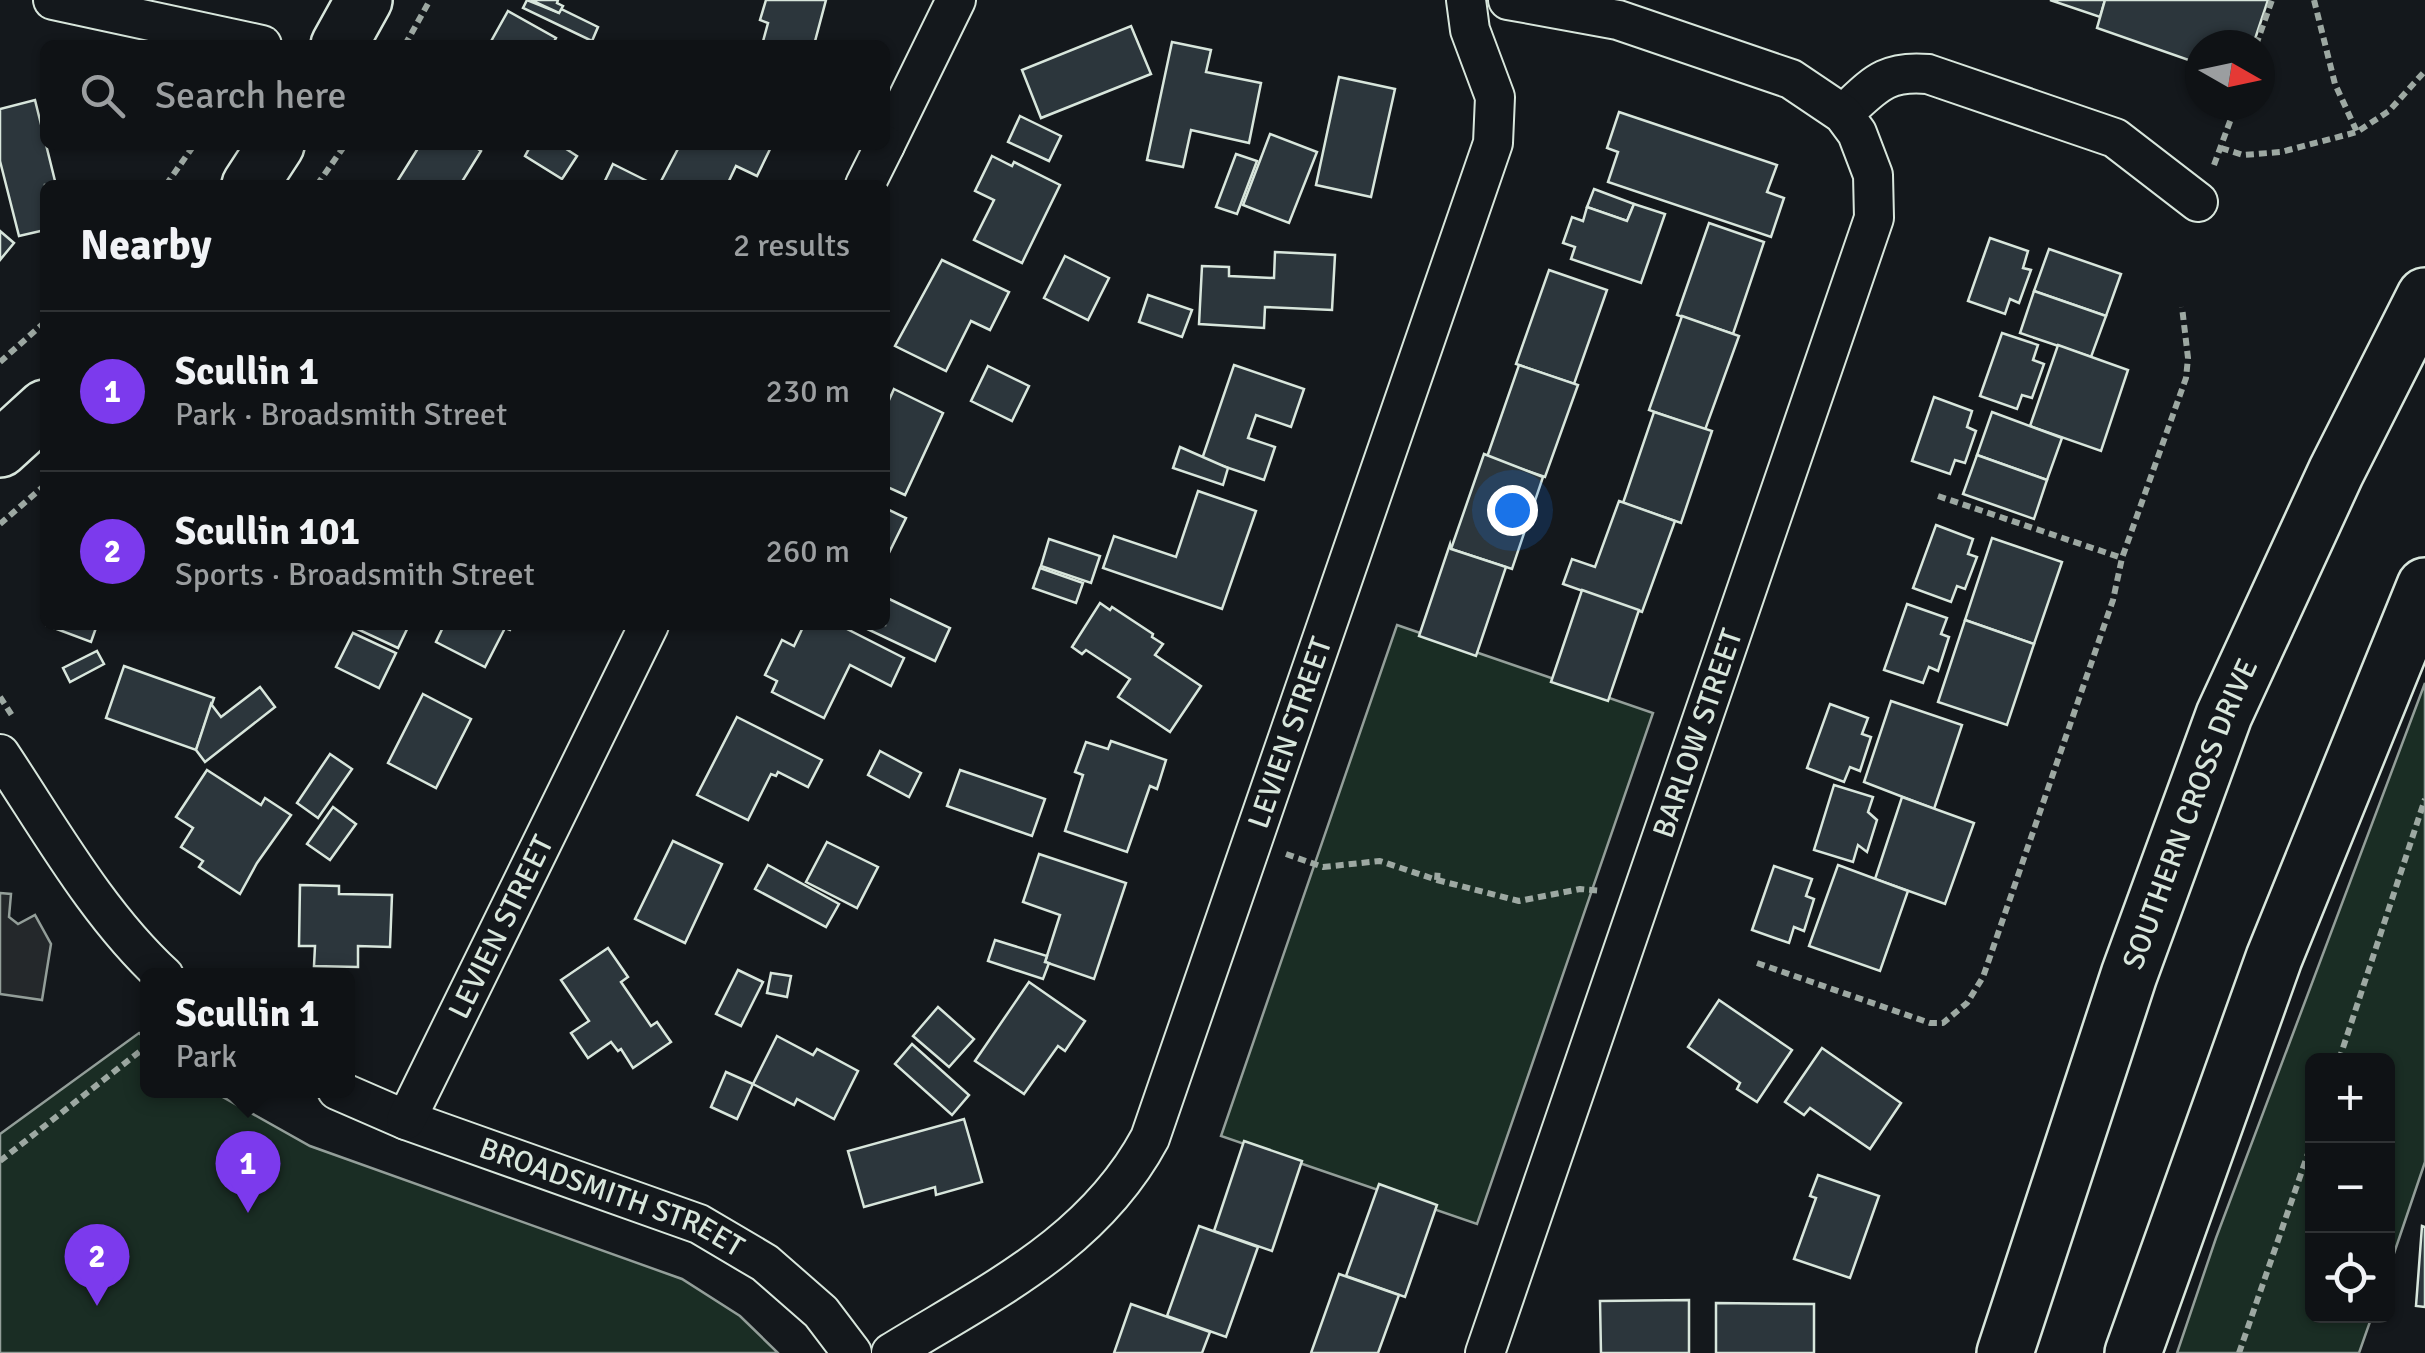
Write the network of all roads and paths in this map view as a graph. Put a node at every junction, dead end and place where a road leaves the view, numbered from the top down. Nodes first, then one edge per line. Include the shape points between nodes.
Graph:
1 (53, 0) edge
2 (364, 0) edge
3 (430, 0) edge
4 (956, 0) edge
5 (1466, 0) edge
6 (1508, 0) edge
7 (2272, 0) edge
8 (2314, 0) edge
9 (2261, 30) edge
10 (239, 40) edge
11 (342, 40) edge
12 (408, 40) edge
13 (2425, 72) edge
14 (1843, 114) junction
15 (2230, 120) edge
16 (2357, 132) junction
17 (890, 135) edge
18 (2220, 148) junction
19 (190, 150) edge
20 (273, 150) edge
21 (342, 150) edge
22 (882, 150) edge
23 (170, 180) edge
24 (253, 180) edge
25 (320, 180) edge
26 (868, 180) edge
27 (2198, 202) joint
28 (2425, 296) edge
29 (2182, 307) dead end
30 (40, 326) edge
31 (0, 362) edge
32 (40, 413) edge
33 (0, 449) edge
34 (40, 489) edge
35 (1938, 496) dead end
36 (0, 524) edge
37 (2122, 558) junction
38 (2425, 586) edge
39 (647, 630) edge
40 (0, 754) edge
41 (2425, 799) edge
42 (1252, 843) junction
43 (1438, 868) dead end
44 (1437, 880) junction
45 (1641, 902) junction
46 (1757, 962) dead end
47 (155, 968) edge
48 (140, 1050) edge
49 (2341, 1053) edge
50 (355, 1098) edge
51 (406, 1120) junction
52 (2312, 1143) edge
53 (0, 1160) edge
54 (852, 1353) edge
55 (892, 1353) edge
56 (1485, 1353) edge
57 (2005, 1353) edge
58 (2133, 1353) edge
59 (2239, 1353) edge

1 - 10 street
2 - 11 main road
3 - 12 path
4 - 17 street
5 - 42 street, LEVIEN STREET via 1495,98 1494,144
6 - 14 street, BARLOW STREET via 1618,20 1791,79
7 - 9 path
8 - 16 path via 2336,84
13 - 16 path via 2389,111
14 - 27 street via 1876,84 1903,72 1928,74 2115,138
14 - 45 street, BARLOW STREET via 1874,175 1869,240
15 - 18 path
16 - 18 path via 2280,152
18 - 27 path
19 - 23 path
20 - 24 main road
21 - 25 path
22 - 26 street
28 - 57 main road, SOUTHERN CROSS DRIVE via 2224,716 2129,975
29 - 37 path via 2186,378
30 - 31 path
32 - 33 main road
34 - 36 path
35 - 37 path
37 - 46 path via 1983,977 1968,1004 1943,1023 1930,1022
38 - 58 main road via 2274,958
39 - 51 street, LEVIEN STREET
40 - 47 street via 87,885
41 - 49 path
42 - 44 path via 1323,867 1380,861
42 - 55 street, LEVIEN STREET via 1150,1138 1134,1167 1094,1218 1040,1261
43 - 44 path
44 - 45 path via 1519,902 1580,890
45 - 56 street, BARLOW STREET
48 - 53 path
50 - 51 street, BROADSMITH STREET
51 - 54 street, BROADSMITH STREET via 698,1224 765,1263 822,1312
52 - 59 path

